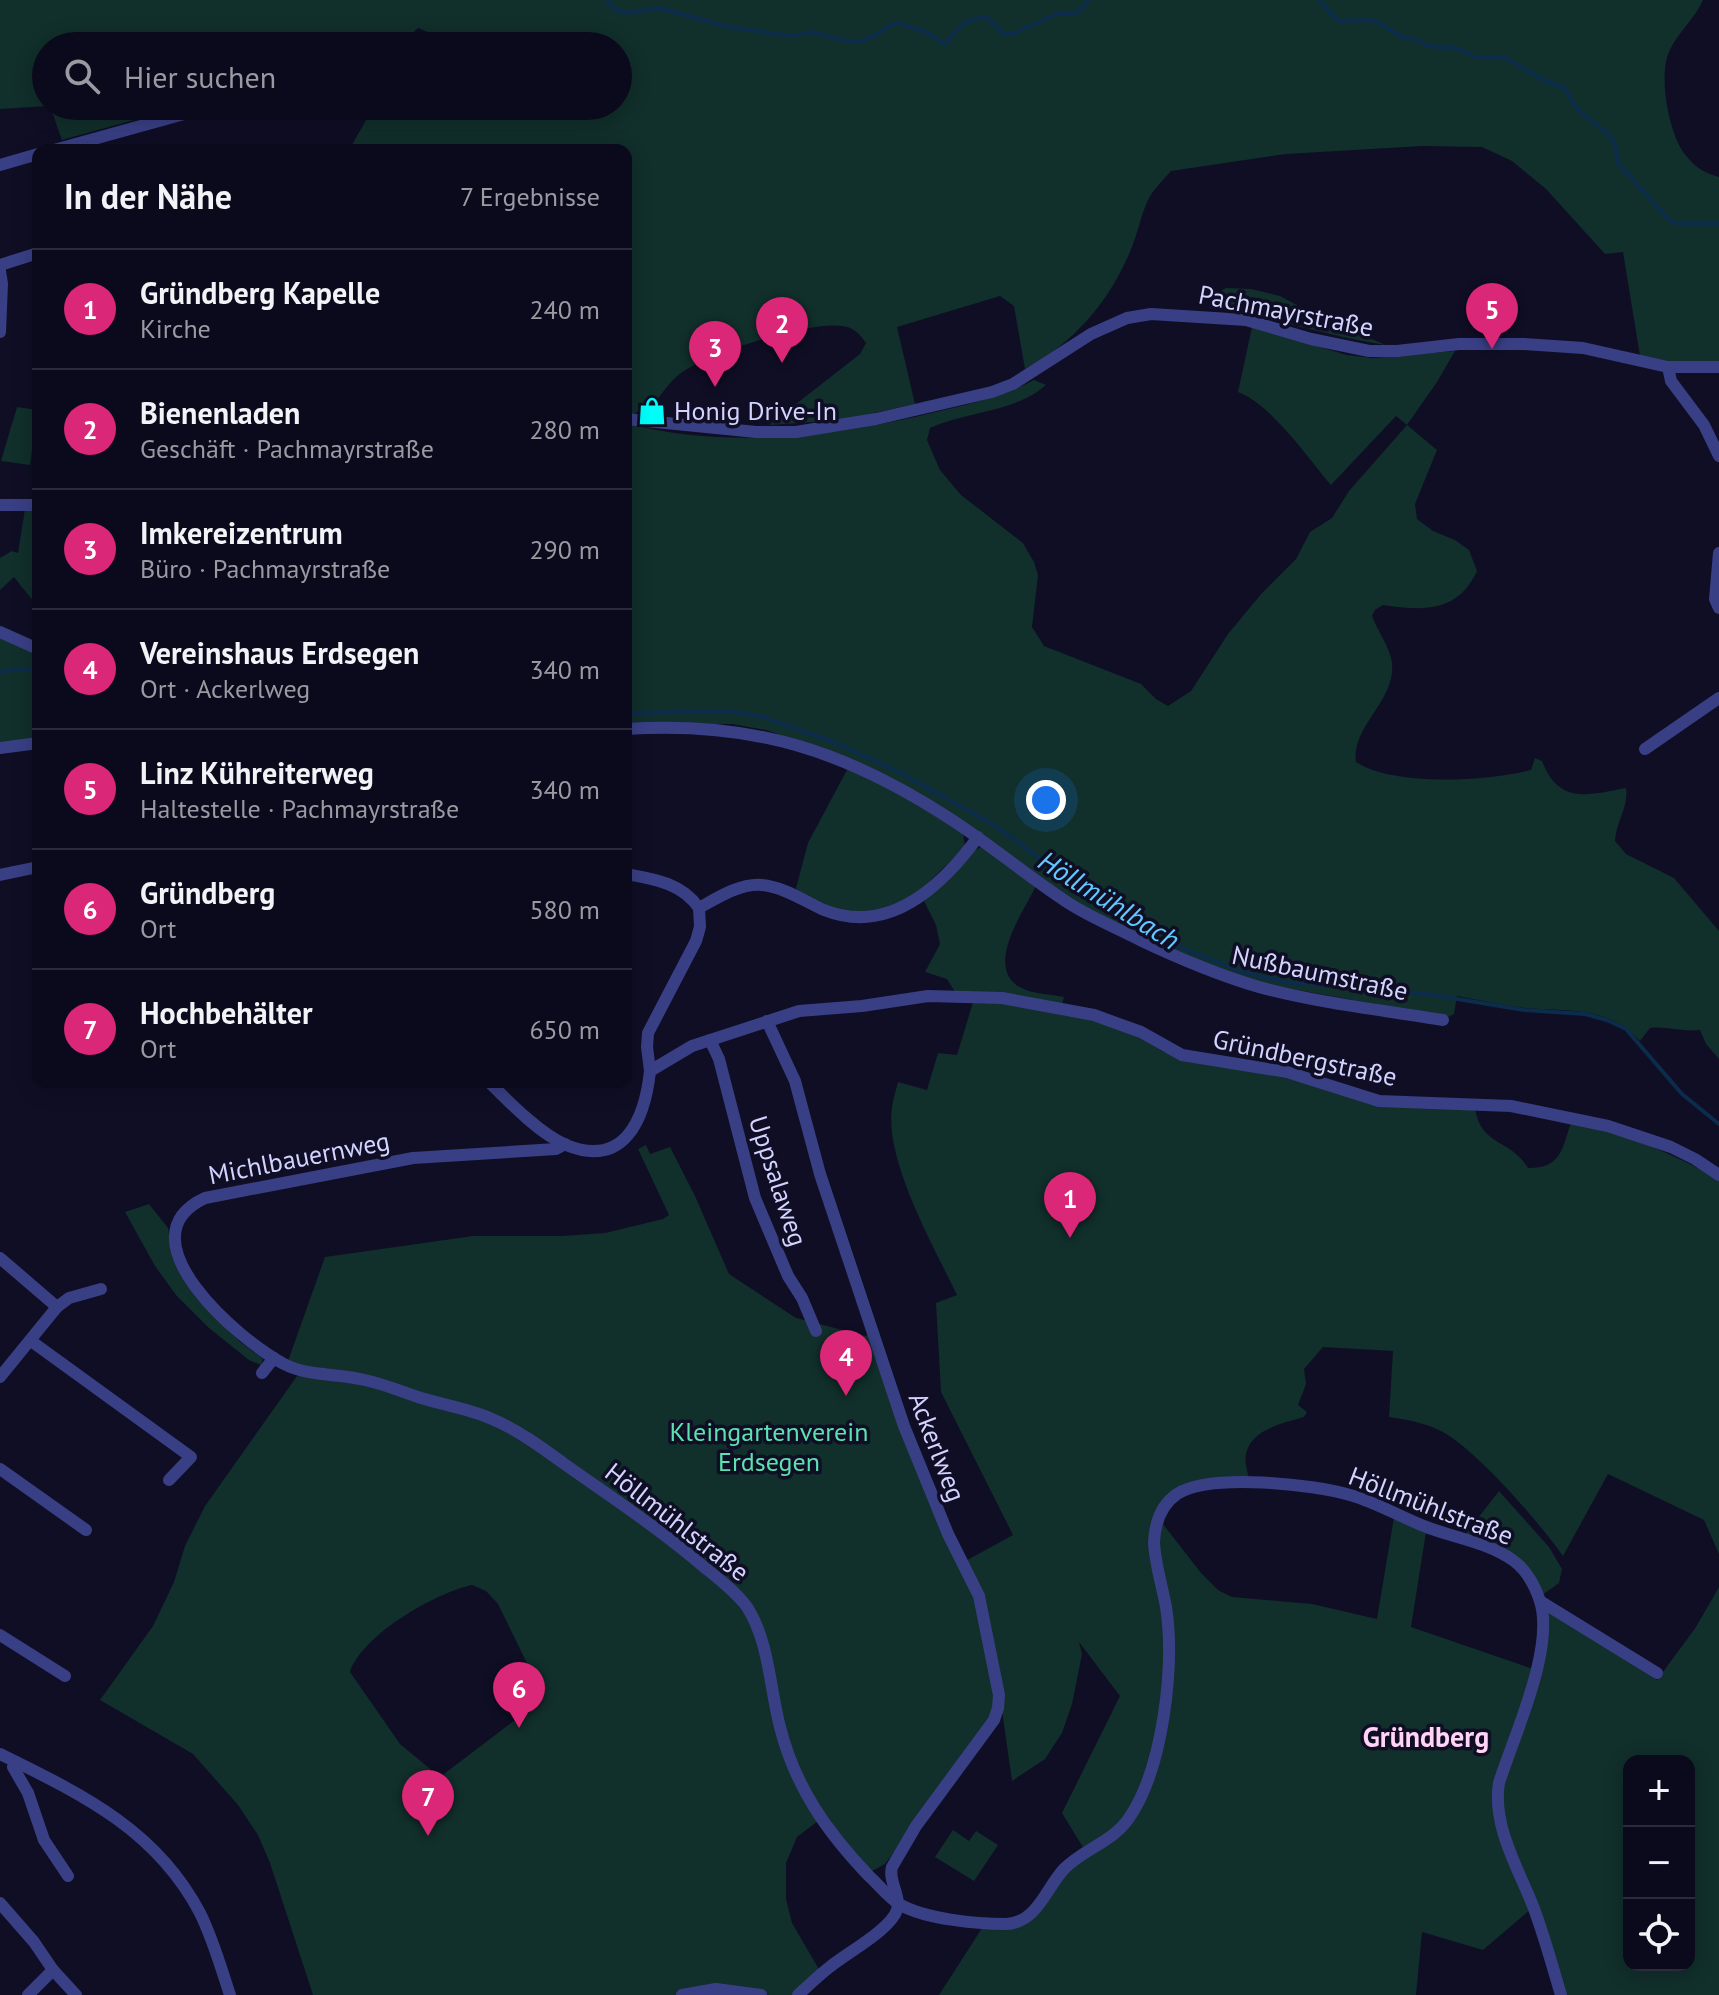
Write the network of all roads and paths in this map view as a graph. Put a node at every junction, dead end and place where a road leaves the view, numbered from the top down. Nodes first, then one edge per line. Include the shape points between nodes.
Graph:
1 (162, 120) edge
2 (76, 144) edge
3 (32, 156) edge
4 (0, 165) edge
5 (32, 255) edge
6 (0, 268) edge
7 (0, 332) edge
8 (1668, 367) junction
9 (1719, 367) edge
10 (632, 420) edge
11 (1719, 456) edge
12 (0, 505) edge
13 (32, 505) edge
14 (1719, 553) edge
15 (1719, 608) edge
16 (0, 632) edge
17 (32, 646) edge
18 (1719, 698) edge
19 (632, 729) edge
20 (32, 744) edge
21 (0, 748) edge
22 (1645, 749) dead end
23 (978, 837) junction
24 (32, 868) edge
25 (0, 875) edge
26 (632, 875) edge
27 (699, 908) junction
28 (1443, 1020) dead end
29 (767, 1021) junction
30 (710, 1040) junction
31 (650, 1071) junction
32 (496, 1088) edge
33 (565, 1144) junction
34 (1719, 1175) edge
35 (0, 1258) edge
36 (101, 1289) dead end
37 (57, 1307) junction
38 (816, 1331) dead end
39 (31, 1341) junction
40 (274, 1358) junction
41 (262, 1373) dead end
42 (0, 1377) edge
43 (0, 1469) edge
44 (169, 1480) dead end
45 (86, 1530) dead end
46 (1540, 1601) junction
47 (0, 1635) edge
48 (1657, 1673) dead end
49 (65, 1676) dead end
50 (0, 1754) edge
51 (16, 1762) junction
52 (892, 1867) junction
53 (68, 1876) dead end
54 (871, 1878) junction
55 (0, 1903) edge
56 (897, 1903) junction
57 (53, 1970) junction
58 (28, 1995) edge
59 (76, 1995) edge
60 (230, 1995) edge
61 (682, 1995) edge
62 (761, 1995) edge
63 (798, 1995) edge
64 (1561, 1995) edge

1 - 2 street
3 - 4 street
5 - 6 street
6 - 7 street
8 - 9 street, Pachmayrstraße
8 - 10 street, Pachmayrstraße via 1583,348 1533,344 1369,351 1246,320 1151,314 1091,334 1013,384 876,419 796,432
8 - 11 street via 1671,381
12 - 13 street
14 - 15 street
16 - 17 street
18 - 22 street
19 - 23 street, Nußbaumstraße via 719,729 795,744 902,789
20 - 21 street
23 - 27 street via 949,873 908,906 891,912 835,913 759,885
23 - 28 street, Nußbaumstraße via 1075,907 1219,974 1289,994
24 - 25 street
26 - 27 street via 674,886
27 - 31 street via 696,941 650,1028
29 - 30 street, Gründbergstraße
29 - 34 street, Gründbergstraße via 813,1009 928,996 1032,1002 1124,1025 1182,1055 1287,1072 1379,1101 1511,1106 1608,1126 1671,1147
29 - 52 street, Ackerlweg via 795,1081 823,1185 904,1426 979,1596 998,1687 994,1720
30 - 31 street, Gründbergstraße
30 - 38 street, Uppsalaweg via 755,1198
31 - 33 street via 638,1120 627,1138 599,1150
32 - 33 street
33 - 40 street, Michlbauernweg via 556,1149 387,1162 194,1203 176,1225 178,1257 218,1314
35 - 37 street
36 - 37 street
37 - 39 street
39 - 42 street
39 - 44 street via 191,1457
40 - 41 street
40 - 54 street, Höllmühlstraße via 299,1370 366,1380 500,1423 622,1504 708,1571 740,1599 758,1630 787,1751 805,1793
43 - 45 street
46 - 48 street, Höllmühlstraße
46 - 56 street, Höllmühlstraße via 1523,1569 1505,1556 1346,1494 1252,1483 1207,1484 1183,1491 1168,1502 1155,1529 1155,1562 1167,1627 1166,1703 1152,1765 1129,1818 1067,1866 1020,1921 942,1917
46 - 64 street, Höllmühlstraße via 1542,1646 1497,1803
47 - 49 street
50 - 51 street
51 - 53 street via 15,1773 44,1840
51 - 60 street via 114,1815 153,1848 199,1911
52 - 54 street
52 - 56 street
54 - 56 street, Höllmühlstraße
55 - 57 street
56 - 63 street via 888,1924
57 - 58 street
57 - 59 street
61 - 62 street via 716,1989

